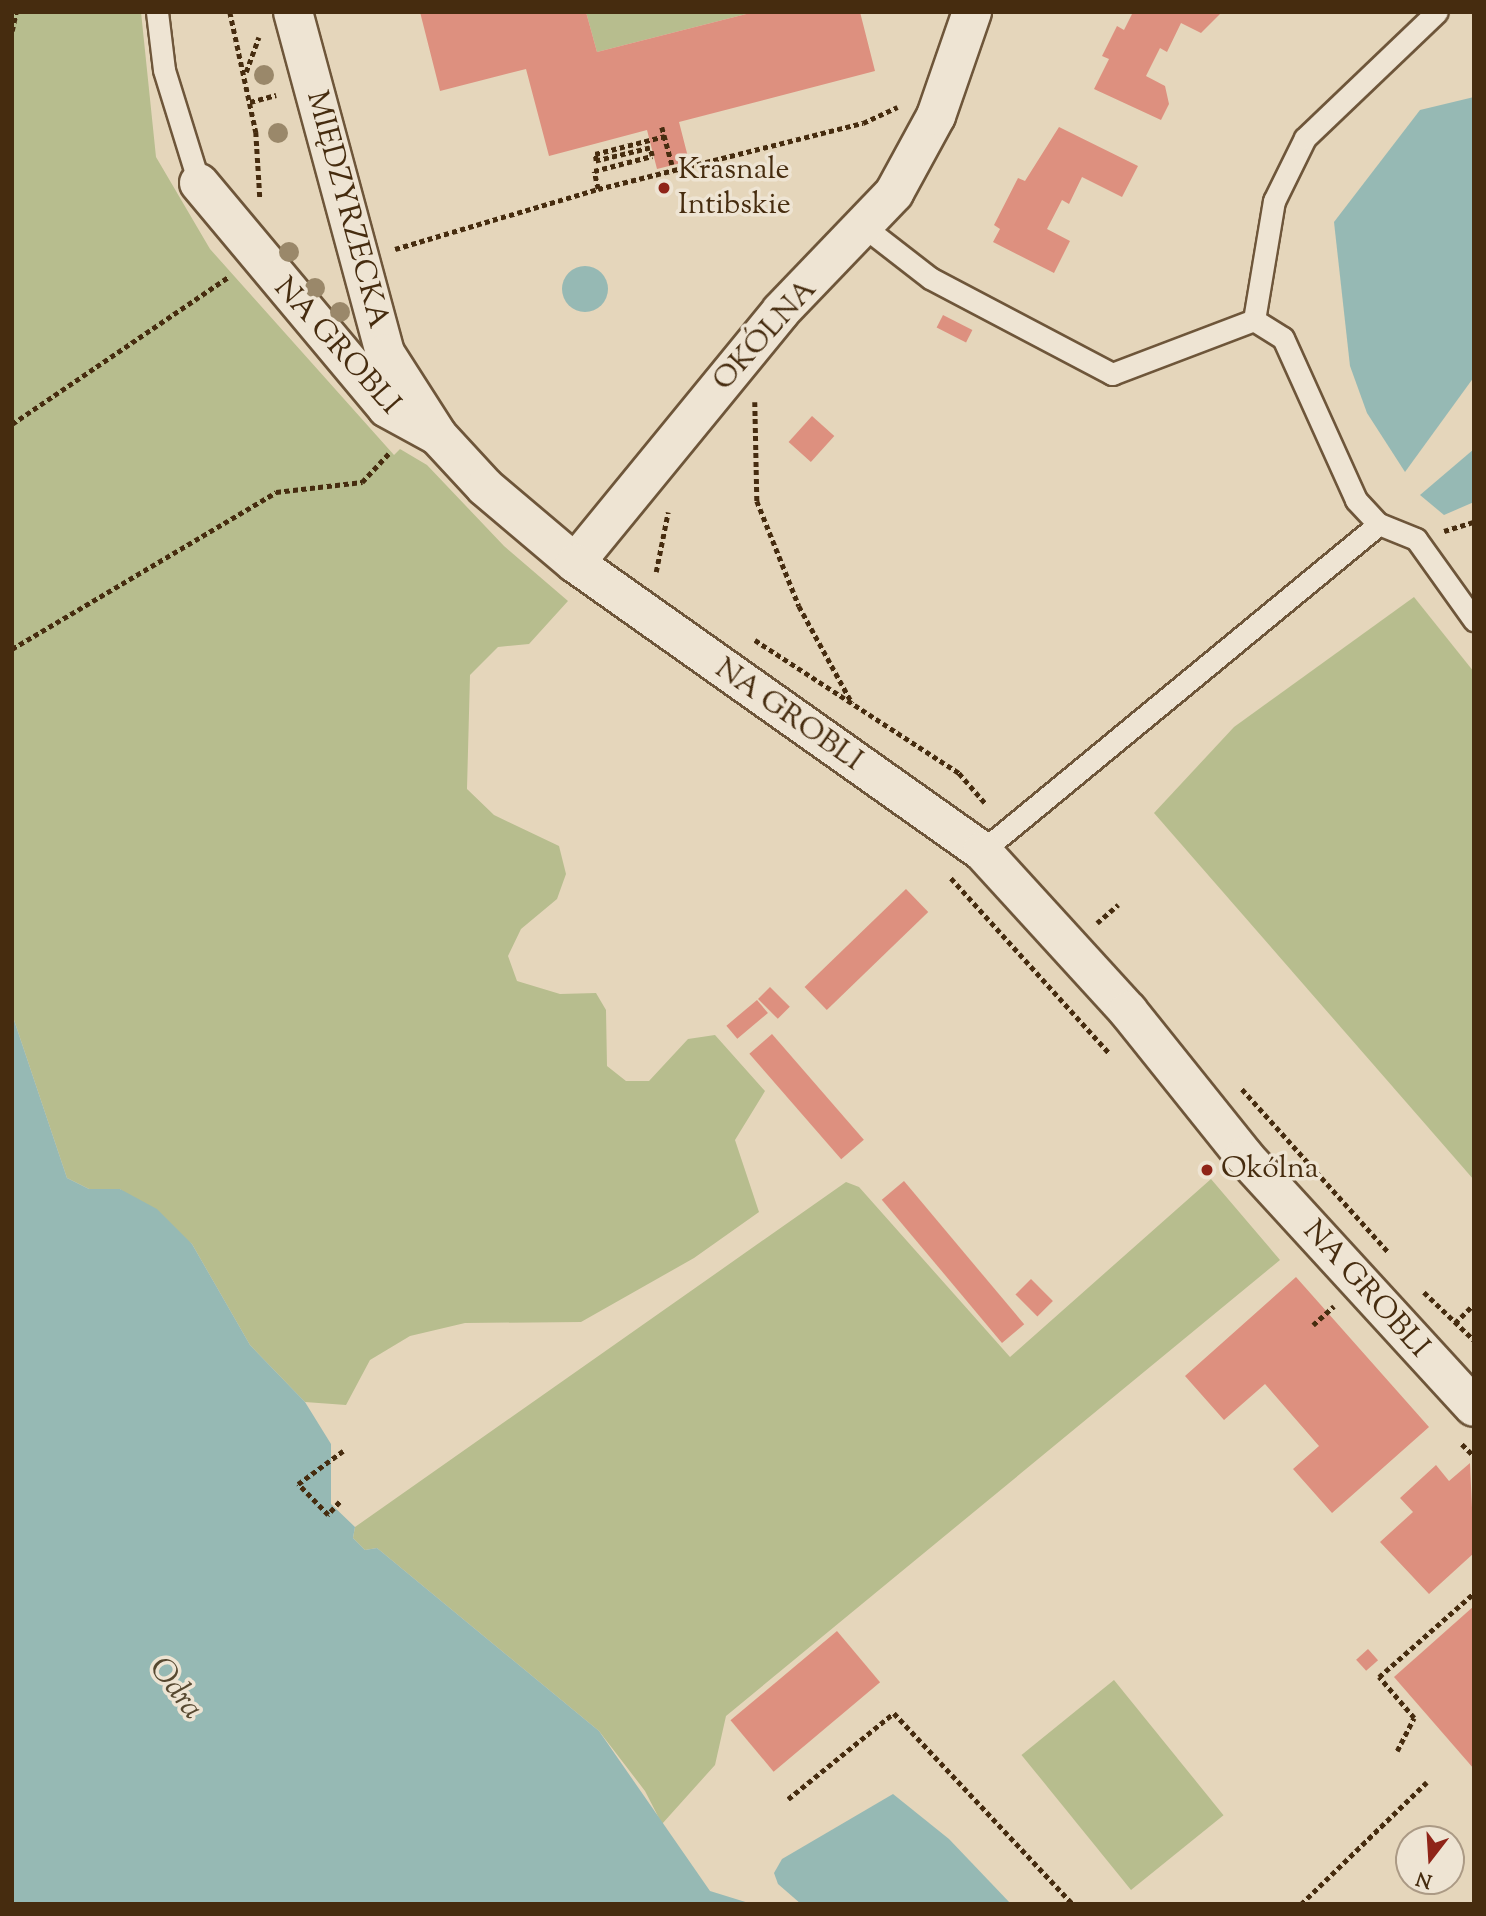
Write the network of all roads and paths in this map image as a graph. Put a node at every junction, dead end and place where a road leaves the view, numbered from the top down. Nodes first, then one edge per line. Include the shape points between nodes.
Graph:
1 (16, 12) edge
2 (157, 12) edge
3 (230, 12) edge
4 (972, 12) edge
5 (1437, 12) edge
6 (279, 17) edge
7 (12, 32) edge
8 (246, 73) junction
9 (279, 95) dead end
10 (250, 102) junction
11 (928, 105) junction
12 (662, 127) dead end
13 (665, 136) junction
14 (672, 165) dead end
15 (199, 183) joint
16 (598, 189) junction
17 (863, 226) junction
18 (357, 260) junction
19 (241, 261) junction
20 (1254, 320) junction
21 (755, 387) dead end
22 (401, 420) junction
23 (12, 424) edge
24 (438, 436) junction
25 (669, 505) dead end
26 (1379, 525) junction
27 (575, 563) junction
28 (664, 579) dead end
29 (1474, 621) edge
30 (751, 637) dead end
31 (12, 649) edge
32 (853, 704) junction
33 (959, 774) dead end
34 (965, 858) junction
35 (1118, 905) dead end
36 (1088, 931) dead end
37 (1114, 1059) dead end
38 (1326, 1296) dead end
39 (1472, 1306) edge
40 (1327, 1312) dead end
41 (1343, 1316) dead end
42 (1313, 1325) dead end
43 (1452, 1326) dead end
44 (1465, 1402) edge
45 (343, 1451) dead end
46 (1474, 1456) edge
47 (340, 1502) dead end
48 (1474, 1593) edge
49 (1397, 1751) dead end
50 (1427, 1782) dead end
51 (789, 1799) dead end
52 (1073, 1904) edge
53 (1301, 1904) edge

1 - 7 path
2 - 15 lane, NA GROBLI via 167,82
3 - 8 path
4 - 11 street, OKÓLNA
5 - 20 lane via 1305,138 1274,201
6 - 8 path
6 - 18 street, MIĘDZYRZECKA
8 - 10 path
9 - 10 path
10 - 19 path via 261,228
11 - 16 path via 900,106 863,122 675,175
11 - 17 street, OKÓLNA via 894,193
12 - 13 path
13 - 14 path
13 - 16 path via 595,154 596,161 650,148 652,156 594,171
15 - 19 street, NA GROBLI
16 - 18 path
17 - 20 lane via 930,278 1112,374
17 - 27 street, OKÓLNA via 636,481
18 - 24 street, MIĘDZYRZECKA via 385,353
19 - 22 street, NA GROBLI
19 - 23 path
20 - 26 lane via 1283,338 1356,500
21 - 32 path via 757,501 799,606
22 - 24 street, NA GROBLI
22 - 31 path via 394,448 362,482 276,492
24 - 27 street, NA GROBLI via 499,500
25 - 28 path via 656,572
26 - 29 lane via 1416,539
26 - 34 lane
27 - 34 street, NA GROBLI
30 - 32 path
32 - 33 path
34 - 37 path via 951,878
34 - 44 street, NA GROBLI via 1128,1011 1244,1156
35 - 36 path
38 - 41 path
39 - 43 path
40 - 42 path
44 - 46 path
45 - 47 path via 298,1485 328,1515
48 - 49 path via 1379,1677 1414,1718
50 - 53 path
51 - 52 path via 894,1713

